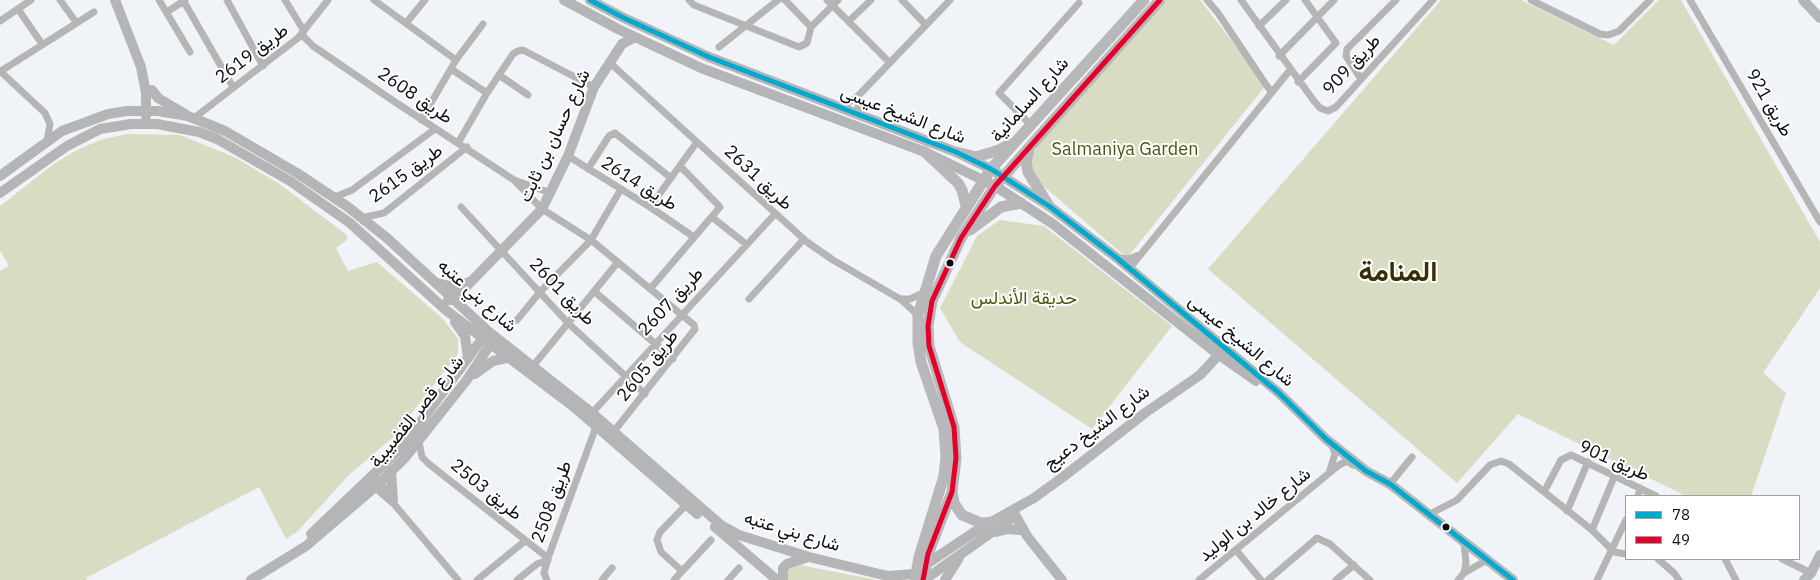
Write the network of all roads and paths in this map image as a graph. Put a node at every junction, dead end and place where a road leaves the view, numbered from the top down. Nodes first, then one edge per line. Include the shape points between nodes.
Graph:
1 (31, 0) edge
2 (60, 0) edge
3 (115, 0) edge
4 (159, 0) edge
5 (184, 0) edge
6 (227, 0) edge
7 (285, 0) edge
8 (328, 0) edge
9 (374, 0) edge
10 (425, 0) edge
11 (564, 0) edge
12 (590, 0) edge
13 (606, 0) edge
14 (689, 0) edge
15 (778, 0) edge
16 (785, 0) edge
17 (871, 0) edge
18 (902, 0) edge
19 (950, 0) edge
20 (1144, 0) edge
21 (1160, 0) edge
22 (1206, 0) edge
23 (1241, 0) edge
24 (1286, 0) edge
25 (1305, 0) edge
26 (1334, 0) edge
27 (1396, 0) edge
28 (1531, 0) edge
29 (1650, 0) edge
30 (1690, 0) edge
31 (1803, 0) edge
32 (1431, 1) edge
33 (833, 2) edge
34 (1079, 4) dead end
35 (18, 9) junction
36 (610, 11) junction
37 (94, 12) dead end
38 (167, 12) junction
39 (1318, 16) junction
40 (1820, 18) edge
41 (0, 21) edge
42 (76, 22) junction
43 (849, 22) junction
44 (406, 23) junction
45 (483, 24) dead end
46 (746, 26) junction
47 (926, 26) junction
48 (1259, 26) junction
49 (811, 27) junction
50 (623, 32) junction
51 (303, 33) junction
52 (635, 37) junction
53 (1336, 43) junction
54 (42, 44) junction
55 (622, 44) junction
56 (718, 47) dead end
57 (190, 52) dead end
58 (1279, 56) junction
59 (1346, 56) junction
60 (456, 60) junction
61 (609, 62) junction
62 (890, 63) junction
63 (263, 66) junction
64 (451, 69) junction
65 (1290, 70) junction
66 (0, 71) edge
67 (499, 75) junction
68 (1361, 79) junction
69 (1298, 82) junction
70 (148, 86) junction
71 (233, 87) junction
72 (594, 87) junction
73 (1271, 92) junction
74 (487, 93) junction
75 (528, 96) dead end
76 (858, 96) junction
77 (209, 105) junction
78 (840, 108) junction
79 (127, 111) junction
80 (150, 111) junction
81 (191, 117) junction
82 (864, 118) junction
83 (421, 120) junction
84 (204, 122) junction
85 (148, 124) junction
86 (1031, 125) junction
87 (435, 129) junction
88 (1018, 140) junction
89 (47, 142) junction
90 (697, 142) junction
91 (458, 143) junction
92 (466, 147) junction
93 (1030, 147) junction
94 (925, 152) junction
95 (956, 152) junction
96 (568, 156) junction
97 (680, 166) junction
98 (588, 169) junction
99 (991, 169) junction
100 (0, 176) edge
101 (671, 178) junction
102 (514, 180) junction
103 (984, 180) junction
104 (999, 181) junction
105 (621, 189) junction
106 (350, 192) junction
107 (0, 193) edge
108 (551, 193) junction
109 (335, 197) junction
110 (1022, 203) junction
111 (348, 206) junction
112 (966, 206) junction
113 (1050, 206) junction
114 (462, 207) dead end
115 (650, 207) junction
116 (542, 209) junction
117 (774, 214) junction
118 (361, 218) junction
119 (713, 218) junction
120 (1820, 222) edge
121 (384, 235) junction
122 (694, 237) junction
123 (961, 238) junction
124 (804, 239) junction
125 (591, 240) junction
126 (374, 243) junction
127 (746, 244) junction
128 (1079, 245) junction
129 (503, 250) junction
130 (1141, 254) junction
131 (1118, 258) junction
132 (618, 262) junction
133 (1129, 269) junction
134 (408, 275) junction
135 (472, 281) junction
136 (436, 282) junction
137 (650, 288) junction
138 (594, 291) junction
139 (540, 292) junction
140 (923, 293) junction
141 (749, 299) dead end
142 (900, 299) junction
143 (454, 300) junction
144 (447, 311) junction
145 (681, 314) junction
146 (918, 315) junction
147 (516, 320) dead end
148 (568, 323) junction
149 (489, 337) junction
150 (654, 343) junction
151 (1221, 350) junction
152 (468, 358) junction
153 (507, 358) junction
154 (672, 359) junction
155 (533, 366) junction
156 (1236, 366) junction
157 (626, 375) junction
158 (1200, 375) junction
159 (466, 381) junction
160 (1182, 387) junction
161 (645, 394) junction
162 (1291, 404) junction
163 (592, 412) junction
164 (1308, 421) junction
165 (598, 423) junction
166 (611, 434) junction
167 (1326, 439) junction
168 (419, 442) junction
169 (1412, 456) dead end
170 (404, 458) junction
171 (1588, 462) junction
172 (429, 464) junction
173 (391, 471) junction
174 (1370, 472) junction
175 (1329, 473) junction
176 (1615, 475) junction
177 (374, 481) junction
178 (1390, 484) junction
179 (1640, 488) junction
180 (952, 492) junction
181 (1544, 492) junction
182 (1638, 495) edge
183 (1654, 495) edge
184 (393, 502) junction
185 (688, 503) junction
186 (1567, 511) junction
187 (1430, 514) junction
188 (1012, 515) junction
189 (1625, 522) edge
190 (994, 527) junction
191 (1592, 530) junction
192 (1024, 533) junction
193 (711, 540) dead end
194 (525, 541) junction
195 (1464, 542) junction
196 (1236, 550) junction
197 (1611, 550) junction
198 (963, 552) junction
199 (1625, 554) edge
200 (1820, 554) edge
201 (809, 557) junction
202 (548, 559) junction
203 (1487, 560) junction
204 (1662, 560) edge
205 (1726, 560) edge
206 (1783, 560) edge
207 (925, 564) junction
208 (1354, 565) junction
209 (612, 568) dead end
210 (739, 568) dead end
211 (682, 571) junction
212 (1464, 574) junction
213 (1808, 577) edge
214 (918, 579) edge
215 (251, 580) edge
216 (458, 580) edge
217 (477, 580) edge
218 (517, 580) edge
219 (548, 580) edge
220 (602, 580) edge
221 (674, 580) edge
222 (728, 580) edge
223 (777, 580) edge
224 (783, 580) edge
225 (945, 580) edge
226 (1062, 580) edge
227 (1199, 580) edge
228 (1262, 580) edge
229 (1268, 580) edge
230 (1336, 580) edge
231 (1370, 580) edge
232 (1458, 580) edge
233 (1513, 580) edge
234 (1597, 580) edge
235 (1679, 580) edge
236 (1736, 580) edge

1 - 35 street
2 - 42 street
3 - 70 main road
4 - 38 street
5 - 38 street
5 - 71 street
6 - 63 street
7 - 51 street, طريق 2608
8 - 51 street, طريق 2619
9 - 44 street
10 - 44 street
11 - 50 main road, شارع الشيخ عيسى
12 - 36 main road, شارع الشيخ عيسى
13 - 36 street
14 - 46 street
15 - 46 street
16 - 49 street
17 - 43 street
18 - 47 street
19 - 47 street
20 - 86 main road, شارع السلمانية
21 - 93 main road, شارع السلمانية
22 - 73 street
23 - 48 street, طريق 909
24 - 48 street
25 - 39 street
26 - 39 street
27 - 59 street via 1347,49
28 - 29 street via 1608,35 1619,30
30 - 120 street, طريق 921
31 - 40 main road
32 - 68 street, طريق 909
33 - 43 street
33 - 49 street
34 - 86 street via 999,93
35 - 41 street
35 - 54 street
36 - 78 main road, شارع الشيخ عيسى via 709,57
37 - 42 street
38 - 57 street
39 - 53 street
39 - 58 street
42 - 54 street
43 - 62 street
44 - 60 street
45 - 60 street
46 - 49 street via 799,46 807,43
46 - 56 street
47 - 62 street
48 - 58 street, طريق 909
50 - 52 main road, شارع الشيخ عيسى
50 - 55 main road
51 - 63 street, طريق 2619
51 - 83 street, طريق 2608 via 313,46
52 - 55 main road, شارع حسان بن ثابت
52 - 94 main road, شارع الشيخ عيسى via 701,68
53 - 59 street
53 - 69 street
54 - 66 street
55 - 61 main road, شارع حسان بن ثابت
58 - 65 street, طريق 909
59 - 68 street
60 - 64 street
61 - 72 main road, شارع حسان بن ثابت
61 - 90 street, طريق 2631
62 - 76 street
63 - 71 street, طريق 2619
64 - 74 street
64 - 83 street
65 - 69 street, طريق 909
65 - 73 street
66 - 89 street via 45,113 50,124
67 - 72 street, طريق 2615 via 513,54 524,50
67 - 74 street, طريق 2615
67 - 75 street
68 - 69 street, طريق 909 via 1336,107 1328,110 1320,108
70 - 79 main road
70 - 80 main road
70 - 81 main road via 164,102
71 - 77 street, طريق 2619
72 - 96 main road, شارع حسان بن ثابت
73 - 130 street
74 - 91 street, طريق 2615
76 - 78 street
76 - 82 street via 858,107
77 - 81 street, طريق 2619
77 - 84 street, طريق 2619
78 - 82 main road, شارع الشيخ عيسى
79 - 80 main road, شارع بني عتبه
79 - 89 main road, شارع بني عتبه via 92,118
80 - 81 main road, شارع بني عتبه
80 - 85 main road
81 - 84 main road, شارع بني عتبه
82 - 95 main road, شارع الشيخ عيسى
83 - 87 street, طريق 2608
84 - 109 main road, شارع بني عتبه via 225,131
85 - 107 main road, شارع بني عتبه via 111,127 89,134
85 - 126 main road, شارع بني عتبه via 200,132 225,143 321,202
86 - 88 main road, شارع السلمانية
87 - 91 street, طريق 2608
87 - 106 street
88 - 95 main road via 976,157
88 - 99 main road, شارع السلمانية
89 - 100 main road, شارع بني عتبه
90 - 97 street
90 - 117 street, طريق 2631
91 - 92 street, طريق 2608
92 - 102 street, طريق 2608
92 - 118 street, طريق 2615 via 384,213
93 - 104 main road, شارع السلمانية
93 - 113 main road via 1026,161 1028,172
94 - 103 main road, شارع الشيخ عيسى
94 - 112 main road via 958,183
95 - 99 main road, شارع الشيخ عيسى
96 - 98 street, طريق 2614
96 - 108 main road, شارع حسان بن ثابت
97 - 101 street
97 - 119 street, طريق 2614 via 719,204 720,209
98 - 101 street via 609,136 617,134
98 - 105 street, طريق 2614
99 - 103 main road, شارع السلمانية
99 - 104 main road, شارع الشيخ عيسى
101 - 115 street
102 - 108 street, طريق 2608
102 - 116 street, طريق 2608
103 - 104 main road, شارع الشيخ عيسى
103 - 112 main road, شارع السلمانية
104 - 110 main road, شارع الشيخ عيسى
104 - 113 main road, شارع الشيخ عيسى
104 - 123 main road, شارع السلمانية
105 - 115 street, طريق 2614
105 - 125 street
106 - 109 street
106 - 111 street
108 - 116 main road, شارع حسان بن ثابت
109 - 111 main road, شارع بني عتبه
110 - 123 main road via 995,211
110 - 128 main road, شارع الشيخ عيسى
111 - 118 main road, شارع بني عتبه
112 - 140 main road, شارع السلمانية via 936,256
113 - 131 main road, شارع الشيخ عيسى
114 - 129 street, طريق 2601
115 - 122 street, طريق 2614
116 - 125 street, طريق 2608
116 - 129 main road, شارع حسان بن ثابت
117 - 124 street, طريق 2631
117 - 127 street, طريق 2607
118 - 121 main road, شارع بني عتبه
119 - 122 street
119 - 127 street
121 - 126 main road
121 - 136 main road, شارع بني عتبه
122 - 137 street
123 - 180 main road, شارع السلمانية via 932,301 928,326 930,353 954,426 956,458
124 - 141 street
124 - 142 street, طريق 2631
125 - 132 street, طريق 2608
125 - 139 street
126 - 134 main road, شارع بني عتبه
127 - 145 street, طريق 2607
128 - 133 main road via 1115,268
128 - 151 main road, شارع الشيخ عيسى
129 - 135 main road, شارع حسان بن ثابت
129 - 139 street, طريق 2601
130 - 131 street via 1129,259
130 - 133 street
131 - 133 main road, شارع الشيخ عيسى
132 - 137 street, طريق 2608
132 - 138 street
133 - 151 main road, شارع الشيخ عيسى
134 - 143 main road via 421,279 446,300
134 - 144 main road, شارع بني عتبه
135 - 136 main road via 454,287
135 - 143 main road, شارع حسان بن ثابت
136 - 143 main road, شارع بني عتبه
137 - 145 street, طريق 2608
138 - 148 street
138 - 150 street
139 - 147 street
139 - 148 street, طريق 2601
140 - 142 street via 910,299
140 - 146 main road, شارع السلمانية
142 - 146 street, طريق 2631
143 - 149 main road, شارع بني عتبه
144 - 149 main road, شارع بني عتبه
144 - 152 main road via 465,336
145 - 150 street, طريق 2607
145 - 154 street, طريق 2605 via 695,328
146 - 214 main road, شارع السلمانية via 921,362 944,430 946,458
148 - 155 street
148 - 157 street, طريق 2601
149 - 152 main road, شارع قصر القضيبية
149 - 153 main road, شارع بني عتبه
149 - 155 main road, شارع بني عتبه
149 - 159 main road, شارع قصر القضيبية
150 - 154 street
150 - 157 street, طريق 2607
151 - 156 main road, شارع الشيخ عيسى
151 - 158 main road, شارع الشيخ دعيج
151 - 160 main road, شارع الشيخ دعيج
151 - 162 main road, شارع الشيخ عيسى
152 - 177 main road, شارع قصر القضيبية
153 - 159 main road via 492,361
153 - 165 main road, شارع بني عتبه
154 - 161 street, طريق 2605
155 - 163 main road, شارع بني عتبه
156 - 158 main road via 1219,365
156 - 162 main road, شارع الشيخ عيسى
157 - 161 street, طريق 2601
157 - 163 street, طريق 2607
158 - 160 main road, شارع الشيخ دعيج
159 - 168 main road, شارع قصر القضيبية
160 - 188 main road, شارع الشيخ دعيج
161 - 166 street, طريق 2605
162 - 164 main road, شارع الشيخ عيسى
163 - 165 main road, شارع بني عتبه
164 - 167 main road, شارع الشيخ عيسى
164 - 174 main road, شارع الشيخ عيسى via 1365,462
165 - 166 main road, شارع بني عتبه
165 - 202 street, طريق 2508
166 - 185 main road, شارع بني عتبه
167 - 174 main road, شارع الشيخ عيسى
167 - 175 street, شارع خالد بن الوليد via 1335,454
168 - 170 main road, شارع قصر القضيبية
168 - 172 street, طريق 2503 via 422,457
169 - 178 street
170 - 172 street, طريق 2503 via 415,457
170 - 173 main road, شارع قصر القضيبية
171 - 176 street, طريق 901
171 - 181 street, طريق 901 via 1567,456
171 - 186 street
172 - 194 street, طريق 2503
173 - 177 main road, شارع قصر القضيبية
173 - 184 main road
174 - 175 street, شارع خالد بن الوليد via 1347,462
174 - 178 main road, شارع الشيخ عيسى
175 - 196 street, شارع خالد بن الوليد
176 - 179 street, طريق 901
176 - 191 street
177 - 184 street
177 - 215 main road, شارع قصر القضيبية via 316,538
178 - 187 main road, شارع الشيخ عيسى
179 - 182 street
179 - 183 street, طريق 901
180 - 190 main road via 954,503 962,515
180 - 207 main road, شارع السلمانية
181 - 186 street
181 - 187 street via 1509,464 1497,461 1456,500
184 - 216 street
185 - 201 main road, شارع بني عتبه via 739,536
185 - 211 street via 660,532 657,540 660,552
185 - 223 main road, شارع بني عتبه
186 - 191 street
187 - 195 main road, شارع الشيخ عيسى
188 - 190 main road, شارع الشيخ دعيج
188 - 192 main road
189 - 197 street
190 - 192 main road
190 - 198 main road, شارع الشيخ دعيج
190 - 207 main road, شارع الشيخ دعيج via 982,527
191 - 197 street
192 - 226 main road
193 - 211 street
194 - 202 street, طريق 2503
194 - 217 street, طريق 2508
195 - 203 main road, شارع الشيخ عيسى
195 - 212 street
196 - 227 street, شارع خالد بن الوليد
196 - 228 street
197 - 199 street
197 - 234 street
198 - 214 main road, شارع الشيخ دعيج
198 - 225 main road
200 - 213 main road
201 - 214 main road, شارع بني عتبه via 888,576
201 - 224 main road via 787,564 783,568
202 - 218 street, طريق 2508
202 - 219 street via 544,573
203 - 212 street
203 - 233 main road, شارع الشيخ عيسى
204 - 235 street
205 - 236 street
206 - 213 street
207 - 214 main road, شارع الشيخ دعيج
208 - 229 street via 1322,539 1313,540
208 - 230 street
208 - 231 street
209 - 220 street
210 - 222 street
211 - 221 street
212 - 232 street

